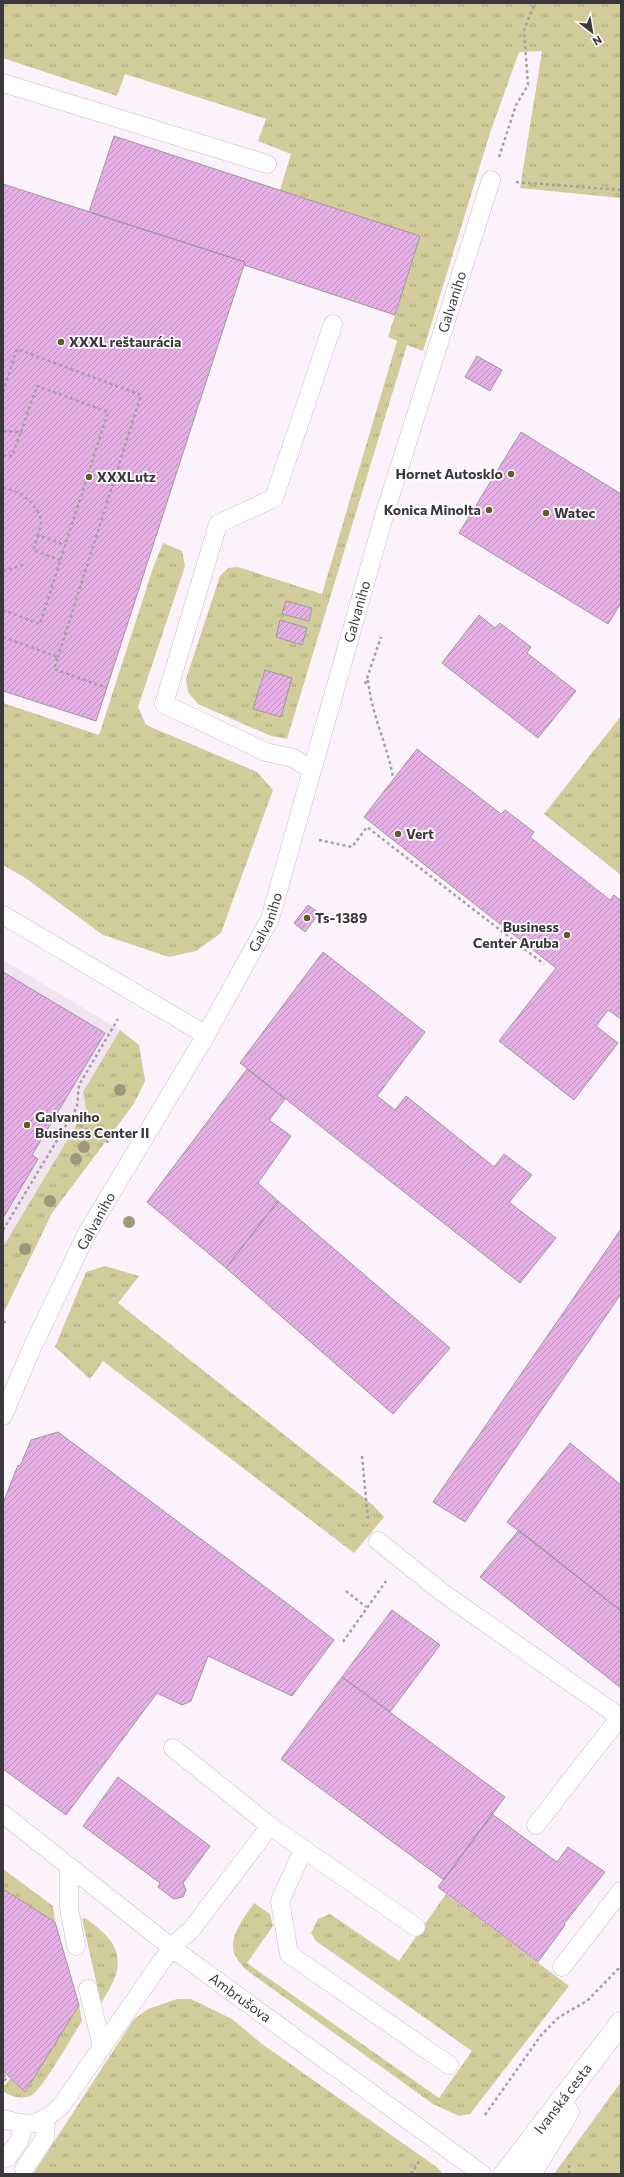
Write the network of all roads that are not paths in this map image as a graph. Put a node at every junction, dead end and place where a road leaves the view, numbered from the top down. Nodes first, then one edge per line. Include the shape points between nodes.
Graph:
1 (3, 83) edge
2 (267, 164) dead end
3 (491, 180) road end
4 (333, 324) dead end
5 (312, 770) junction
6 (3, 915) edge
7 (206, 1035) junction
8 (3, 1416) edge
9 (378, 1541) road end
10 (620, 1718) edge
11 (173, 1748) dead end
12 (3, 1814) edge
13 (270, 1826) junction
14 (536, 1826) dead end
15 (303, 1850) junction
16 (69, 1866) junction
17 (621, 1891) edge
18 (416, 1927) dead end
19 (76, 1946) dead end
20 (172, 1948) junction
21 (562, 1967) dead end
22 (88, 1989) dead end
23 (621, 2023) edge
24 (102, 2046) junction
25 (449, 2064) dead end
26 (3, 2119) edge
27 (46, 2119) junction
28 (24, 2125) junction
29 (7, 2158) dead end
30 (24, 2169) dead end
31 (482, 2174) edge
32 (505, 2174) edge
33 (530, 2174) edge

1 - 2 lane
3 - 5 lane, Galvaniho via 386,509
4 - 5 lane via 274,498 218,524 164,704 266,752 293,758
5 - 7 lane, Galvaniho via 270,919
6 - 7 lane
7 - 8 lane, Galvaniho via 87,1234 31,1350
9 - 10 lane via 443,1592
10 - 14 lane
11 - 13 lane
12 - 16 lane, Ambrušova
13 - 15 lane
13 - 20 lane via 191,1930
15 - 18 lane
15 - 25 lane via 280,1901 289,1954
16 - 19 lane via 69,1907
16 - 20 lane, Ambrušova
17 - 21 lane
20 - 24 lane
20 - 31 lane, Ambrušova
22 - 24 lane
23 - 32 street, Ivanská cesta
23 - 33 street, Ivanská cesta
24 - 27 lane via 61,2106
26 - 28 lane
27 - 28 lane
27 - 30 lane via 45,2138
28 - 29 lane via 19,2141

